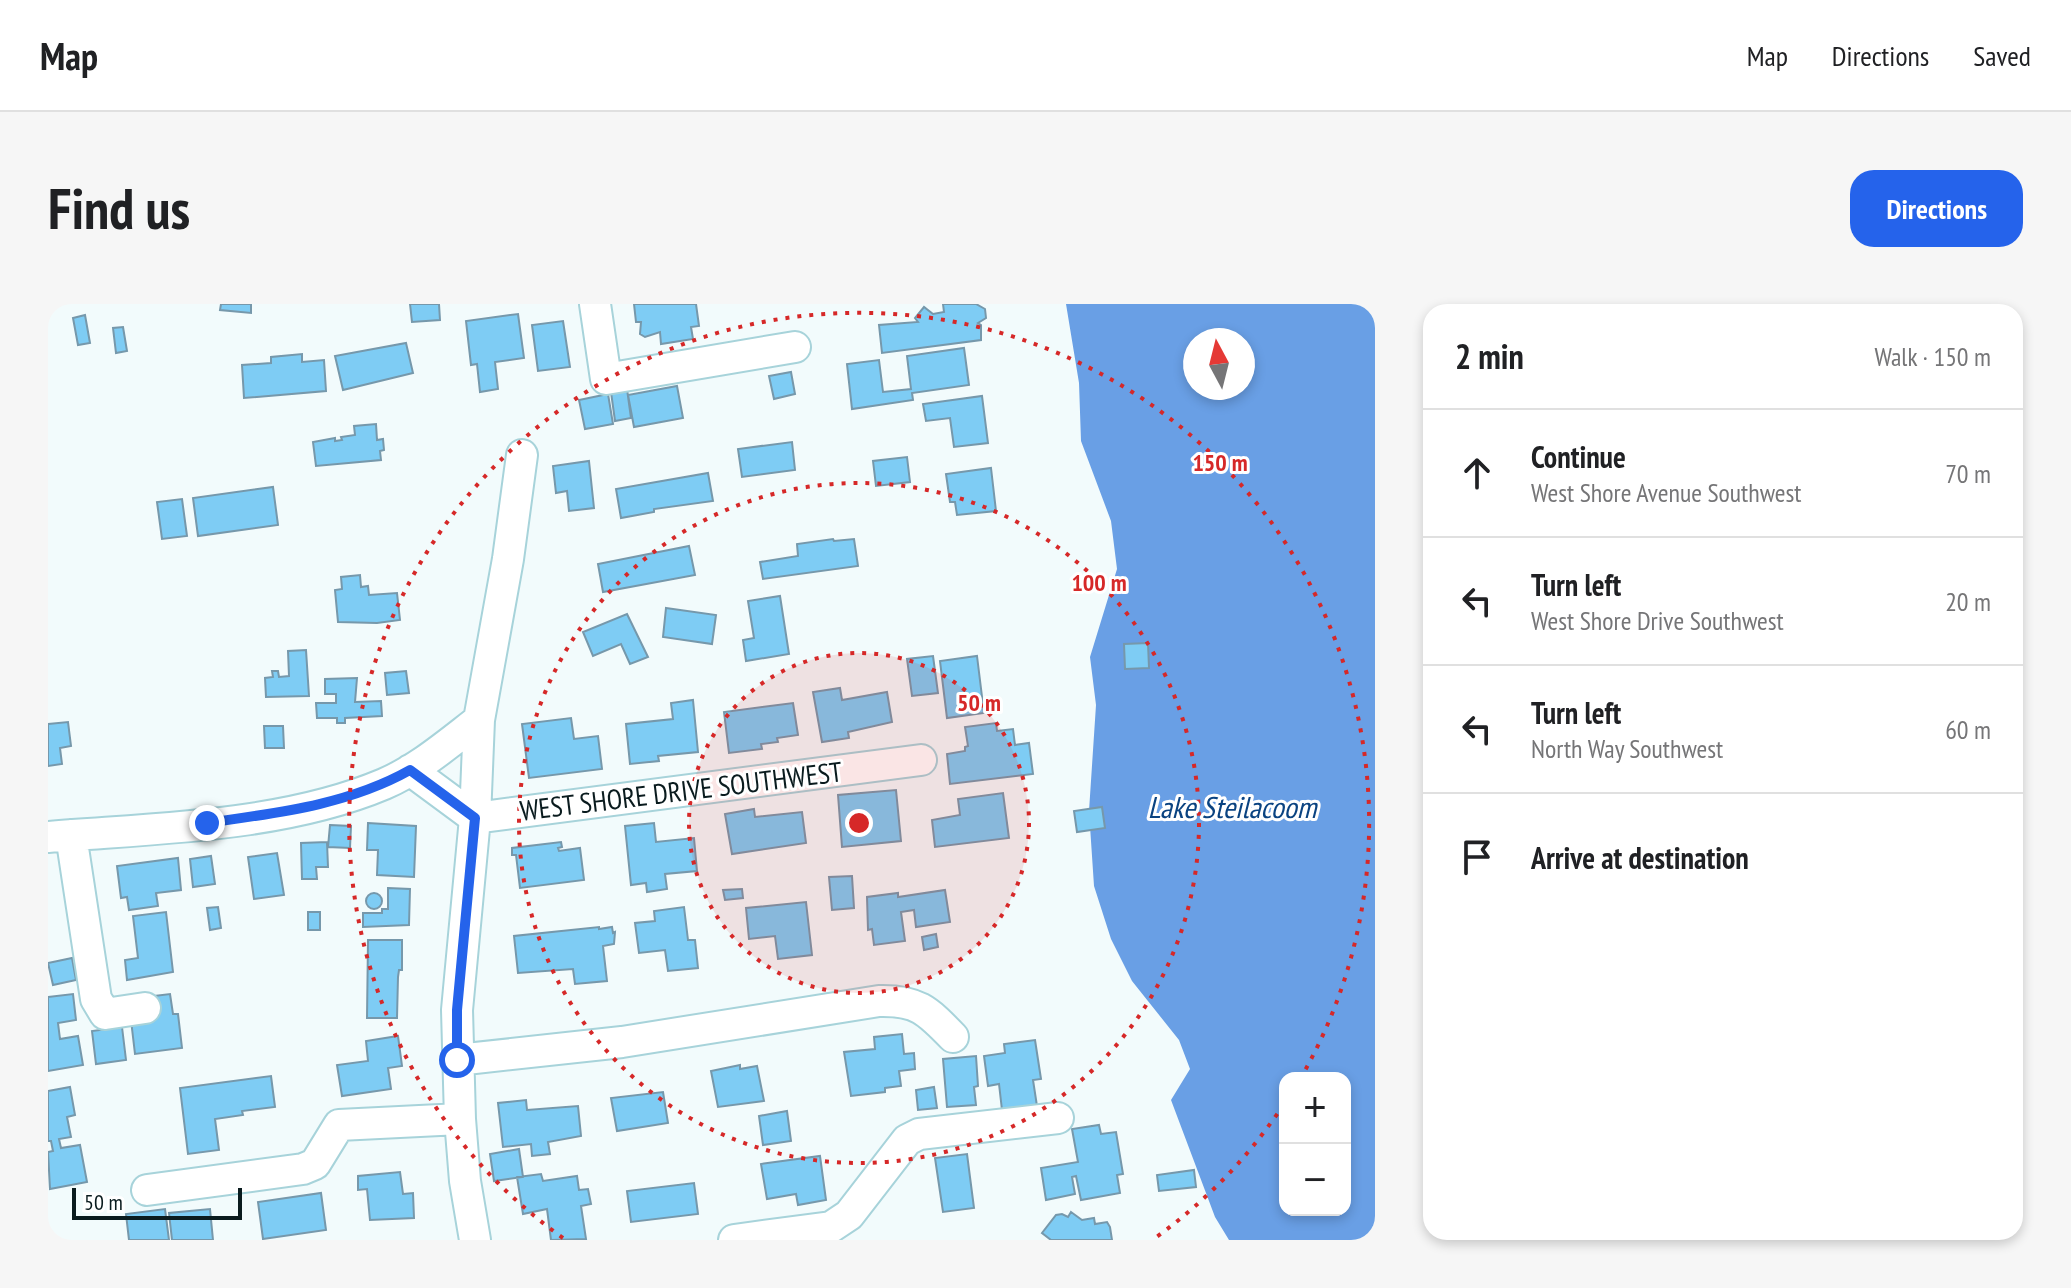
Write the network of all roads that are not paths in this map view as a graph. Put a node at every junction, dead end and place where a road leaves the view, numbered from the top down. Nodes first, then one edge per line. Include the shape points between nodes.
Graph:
1 (595, 304) edge
2 (795, 347) dead end
3 (522, 455) dead end
4 (479, 720) junction
5 (921, 760) dead end
6 (410, 770) junction
7 (475, 818) junction
8 (60, 836) edge
9 (145, 1008) dead end
10 (953, 1037) dead end
11 (457, 1060) junction
12 (1058, 1118) dead end
13 (460, 1119) junction
14 (147, 1190) dead end
15 (475, 1240) edge
16 (734, 1240) edge

1 - 2 street via 606,379
3 - 4 street
4 - 6 street
4 - 7 street
5 - 7 street, WEST SHORE DRIVE SOUTHWEST
6 - 7 street
6 - 8 street via 385,784 281,812
7 - 11 street
8 - 9 street via 96,999 105,1014
10 - 11 street via 920,1006 879,1001 622,1042
11 - 13 street
12 - 16 street via 919,1134 907,1140 849,1215 831,1227
13 - 14 street via 339,1125 315,1164 303,1169
13 - 15 street

